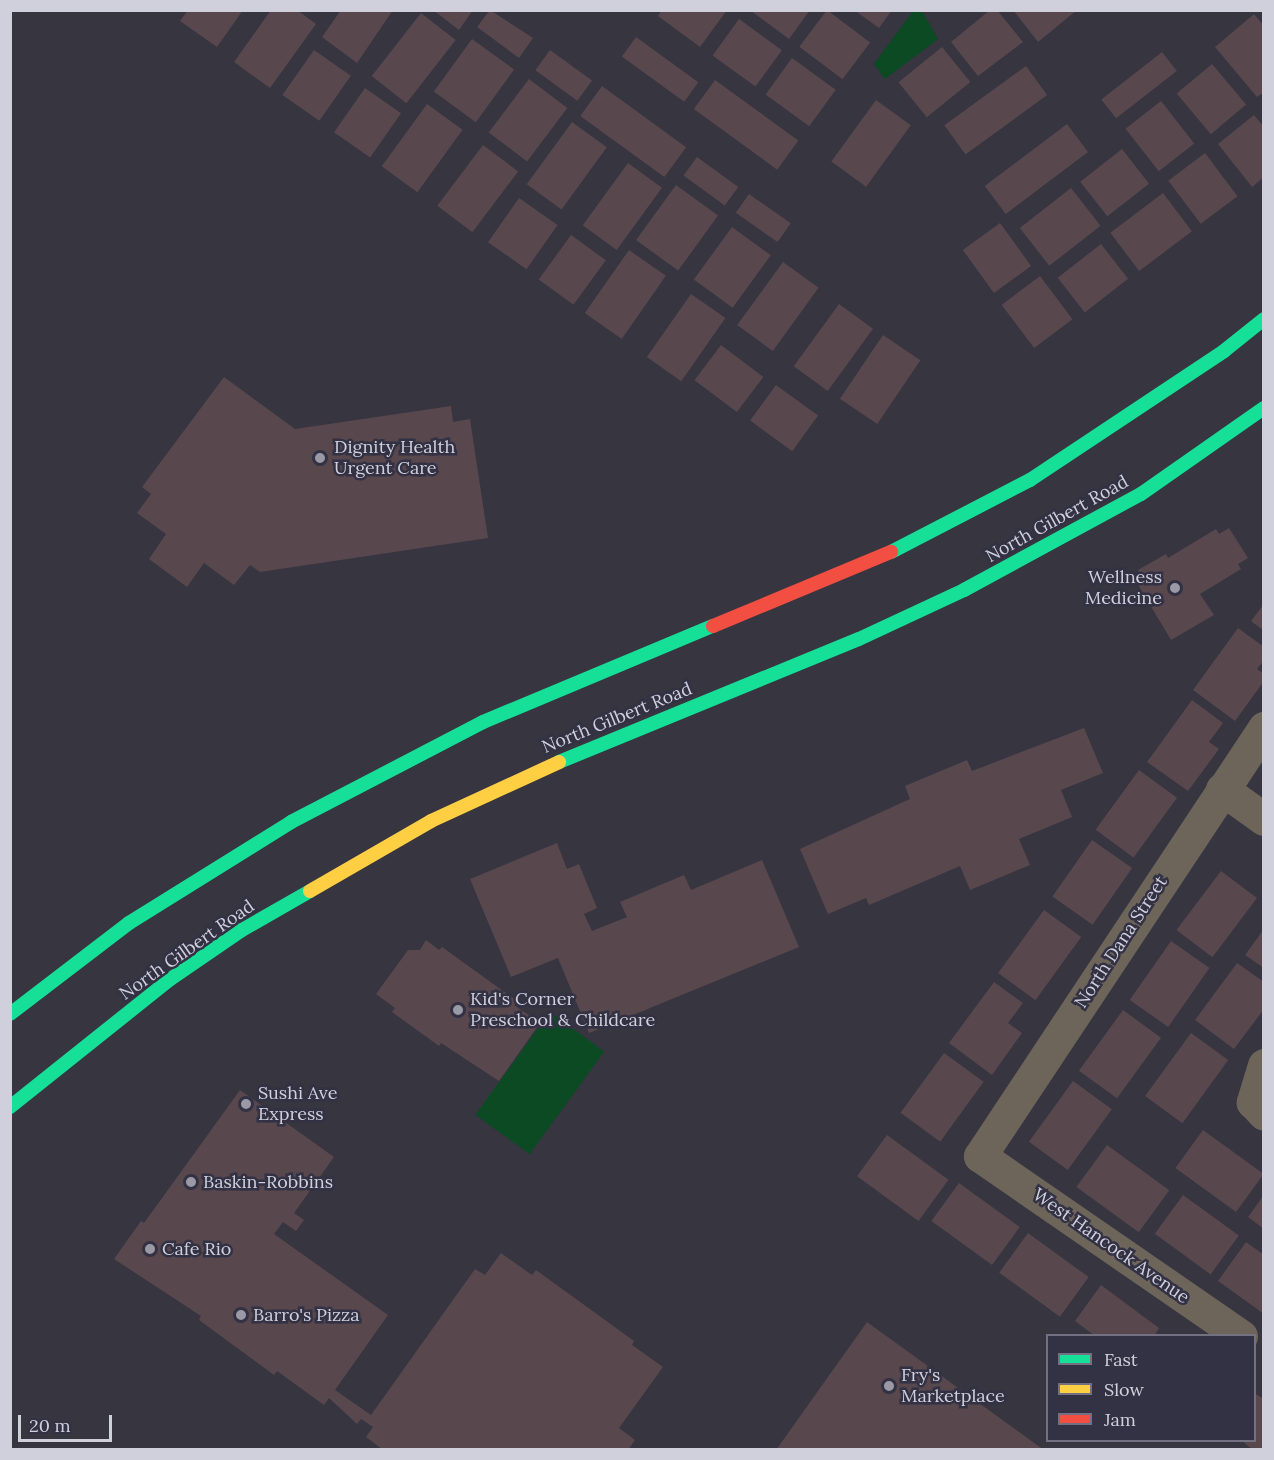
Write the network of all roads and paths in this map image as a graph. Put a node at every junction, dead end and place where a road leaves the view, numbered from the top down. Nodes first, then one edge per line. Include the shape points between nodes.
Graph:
1 (1263, 320) edge
2 (1263, 408) edge
3 (1263, 728) edge
4 (1222, 789) junction
5 (1263, 819) edge
6 (10, 1014) edge
7 (1263, 1065) edge
8 (10, 1107) edge
9 (1263, 1114) edge
10 (980, 1156) joint
11 (1240, 1334) edge

1 - 6 main road via 1224,351 1030,480 885,555 483,722 301,816 129,923
2 - 8 main road, North Gilbert Road via 1141,494 964,590 859,639 523,777 421,827 242,930 169,980
3 - 4 street, North Dana Street
4 - 5 street
4 - 10 street, North Dana Street
7 - 9 street via 1253,1102
10 - 11 street, West Hancock Avenue

